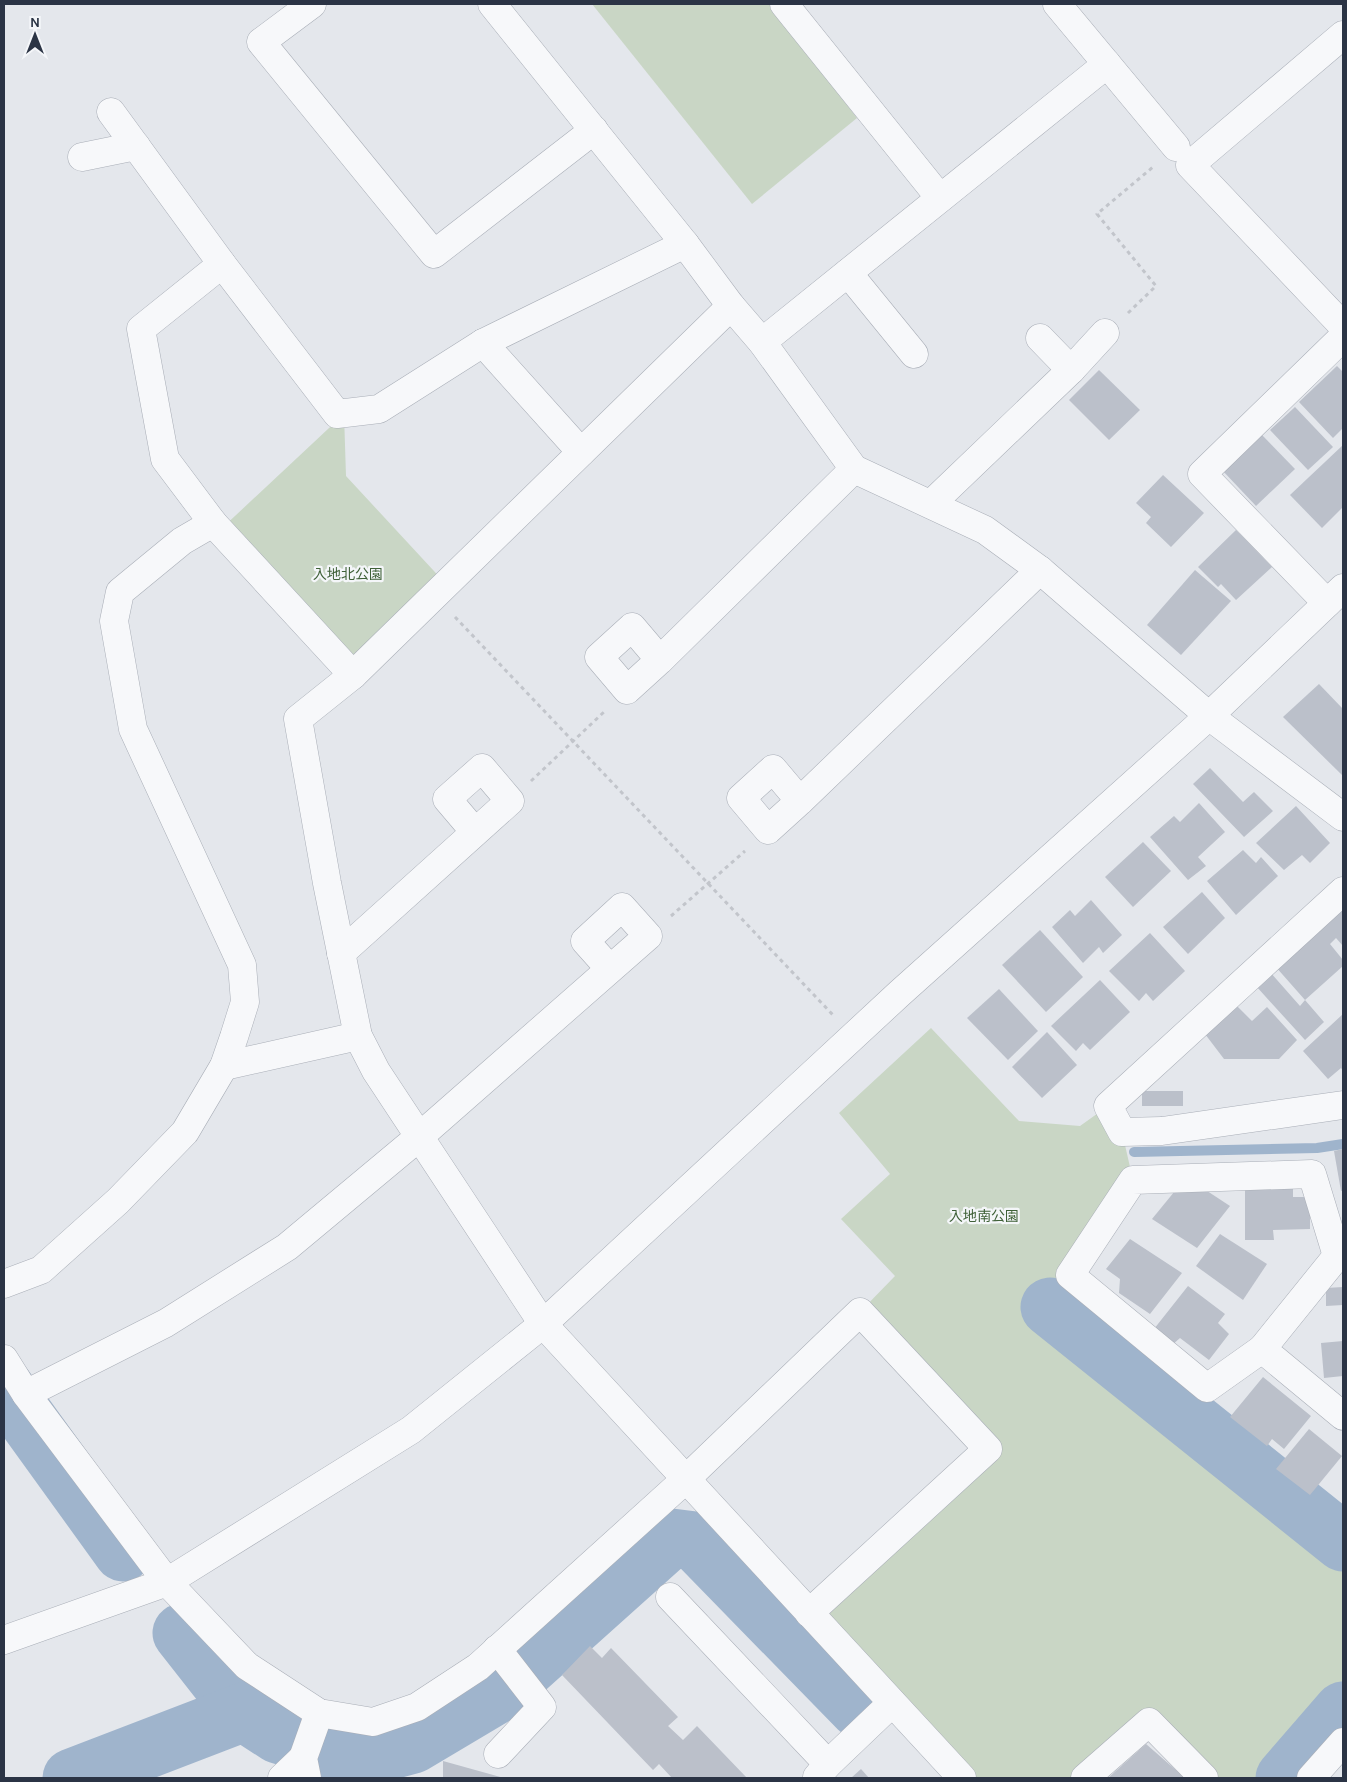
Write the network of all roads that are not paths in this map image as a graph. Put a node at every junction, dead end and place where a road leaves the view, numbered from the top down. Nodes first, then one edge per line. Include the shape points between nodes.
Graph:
1 (312, 4) edge
2 (492, 4) edge
3 (784, 4) edge
4 (1057, 4) edge
5 (1343, 35) edge
6 (1107, 64) junction
7 (111, 112) dead end
8 (594, 130) junction
9 (136, 146) junction
10 (1176, 147) road end
11 (82, 156) dead end
12 (940, 198) junction
13 (685, 244) junction
14 (222, 264) junction
15 (848, 273) junction
16 (731, 306) junction
17 (1343, 326) edge
18 (1105, 333) road end
19 (1343, 337) edge
20 (1040, 338) dead end
21 (762, 342) junction
22 (482, 344) junction
23 (914, 354) dead end
24 (1071, 370) junction
25 (581, 452) junction
26 (854, 469) junction
27 (931, 504) junction
28 (213, 523) junction
29 (1040, 570) junction
30 (1335, 596) edge
31 (660, 660) junction
32 (353, 675) junction
33 (1208, 716) junction
34 (800, 800) junction
35 (1343, 817) edge
36 (475, 832) junction
37 (1343, 891) edge
38 (341, 953) junction
39 (610, 969) junction
40 (358, 1036) junction
41 (224, 1066) junction
42 (1343, 1105) edge
43 (420, 1137) junction
44 (1340, 1255) edge
45 (4, 1284) edge
46 (543, 1324) junction
47 (1262, 1349) junction
48 (4, 1359) edge
49 (26, 1394) junction
50 (1343, 1416) edge
51 (686, 1479) junction
52 (167, 1582) junction
53 (670, 1597) dead end
54 (809, 1612) junction
55 (4, 1640) edge
56 (502, 1655) junction
57 (892, 1703) junction
58 (318, 1718) junction
59 (1343, 1742) edge
60 (498, 1754) dead end
61 (305, 1762) edge
62 (822, 1771) edge
63 (282, 1778) edge
64 (962, 1778) edge
65 (1085, 1778) edge
66 (1204, 1778) edge
67 (1311, 1778) edge

1 - 8 street via 261,42 434,254
2 - 8 street
3 - 12 street
4 - 6 street
5 - 17 street via 1190,165
6 - 10 street
6 - 12 street
7 - 9 street
8 - 13 street
9 - 11 street
9 - 14 street
12 - 15 street
13 - 16 street
13 - 22 street
14 - 22 street via 337,414 379,409
14 - 28 street via 141,329 166,458
15 - 21 street
15 - 23 street
16 - 21 street
16 - 25 street
18 - 24 street
19 - 30 street via 1202,474
20 - 24 street
21 - 26 street
22 - 25 street
24 - 27 street
25 - 32 street
26 - 27 street
26 - 31 street
27 - 29 street via 985,530
28 - 32 street
28 - 41 street via 182,541 120,592 114,621 134,729 242,965 244,1002
29 - 33 street
29 - 34 street
30 - 33 street
31 - 31 street via 632,627 599,657 627,690
32 - 38 street via 298,719
33 - 35 street
33 - 46 street via 853,1036
34 - 34 street via 768,830 741,798 773,769
36 - 36 street via 447,800 482,768 510,800
36 - 38 street
37 - 42 street via 1108,1106 1122,1132 1162,1131
38 - 40 street
39 - 39 street via 585,941 622,907 648,936
39 - 43 street
40 - 41 street
40 - 43 street via 376,1071
41 - 45 street via 185,1132 118,1201 41,1270
43 - 46 street
43 - 49 street via 288,1247 166,1323
44 - 47 street
44 - 47 street via 1312,1174 1133,1180 1070,1275 1207,1388
46 - 51 street
46 - 52 street via 411,1430
47 - 50 street
48 - 49 street
49 - 52 street
51 - 54 street
51 - 54 street via 860,1312 988,1449
51 - 56 street
52 - 55 street
52 - 58 street via 247,1666
53 - 62 street
54 - 57 street
56 - 58 street via 478,1666 417,1706 373,1722
56 - 60 street via 542,1707
57 - 62 street
57 - 64 street
58 - 61 street
59 - 67 street
61 - 63 street
65 - 66 street via 1149,1722

